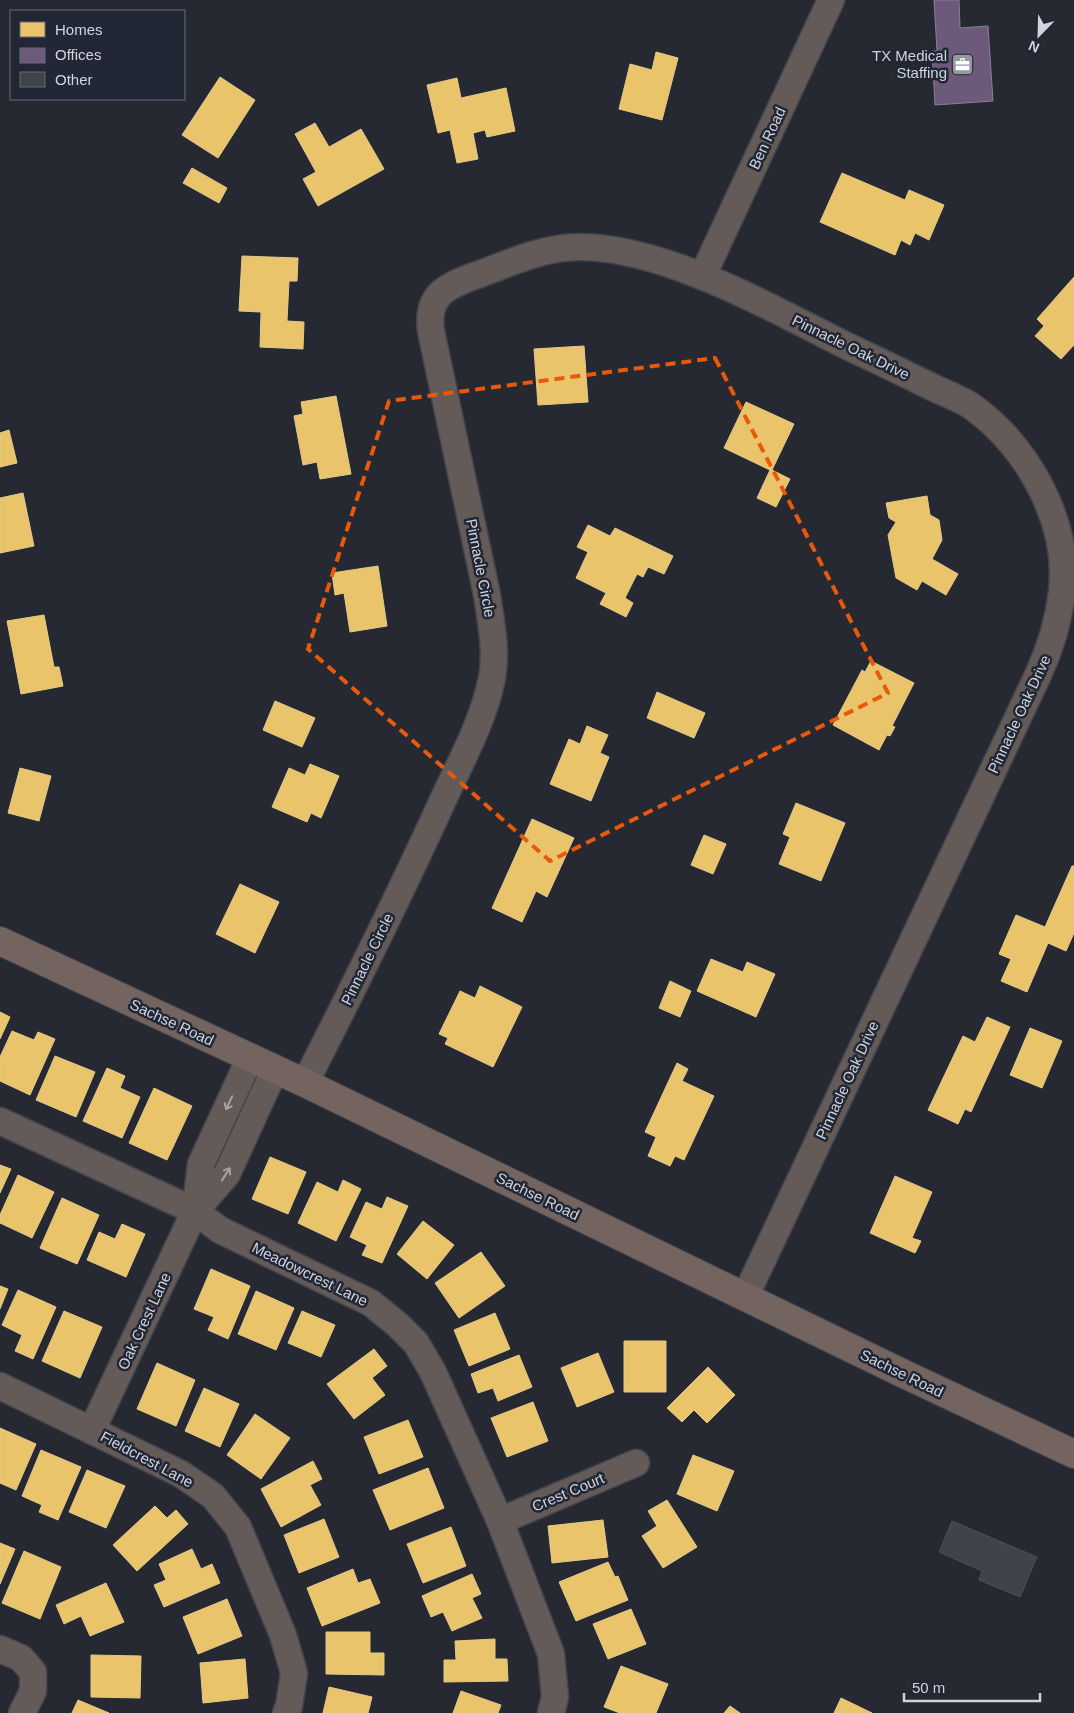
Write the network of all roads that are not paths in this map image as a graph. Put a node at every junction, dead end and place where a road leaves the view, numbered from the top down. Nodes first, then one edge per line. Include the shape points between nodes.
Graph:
1 (831, 0) edge
2 (703, 275) junction
3 (0, 941) edge
4 (250, 1058) junction
5 (275, 1069) junction
6 (305, 1083) junction
7 (0, 1121) edge
8 (195, 1212) junction
9 (745, 1297) junction
10 (0, 1386) edge
11 (92, 1430) junction
12 (1074, 1454) edge
13 (636, 1463) dead end
14 (500, 1521) junction
15 (0, 1649) edge
16 (22, 1713) edge
17 (286, 1713) edge
18 (550, 1713) edge

1 - 2 street, Ben Road
2 - 6 street, Pinnacle Circle via 625,252 589,247 548,250 455,283 438,295 431,305 431,332 494,636 492,677 463,756 386,922
2 - 9 street, Pinnacle Oak Drive via 972,406 1010,440 1029,468 1048,505 1062,559 1062,591 1050,647 1038,675
3 - 4 main road, Sachse Road
4 - 5 main road, Sachse Road
4 -> 8 street, Oak Crest Lane via 201,1164
5 - 6 main road, Sachse Road
8 -> 5 street, Oak Crest Lane via 227,1174
6 - 9 main road, Sachse Road
7 - 8 street, Meadowcrest Lane
8 - 11 street, Oak Crest Lane
8 - 14 street, Meadowcrest Lane via 220,1230 371,1303 416,1343 433,1372
9 - 12 main road, Sachse Road
10 - 11 street, Fieldcrest Lane
11 - 17 street, Fieldcrest Lane via 181,1474 213,1496 238,1527 283,1635 294,1673
13 - 14 street, Crest Court
14 - 18 street, Meadowcrest Lane via 551,1654 555,1698
15 - 16 street via 21,1658 33,1672 33,1691

